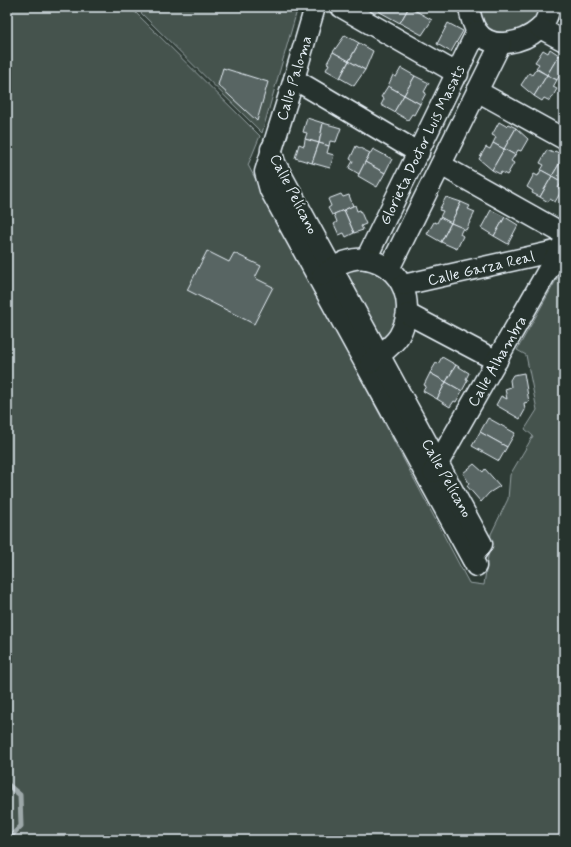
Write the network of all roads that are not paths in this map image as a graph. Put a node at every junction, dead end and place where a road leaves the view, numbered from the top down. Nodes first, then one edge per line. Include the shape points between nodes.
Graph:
1 (315, 7) edge
2 (341, 7) edge
3 (469, 7) edge
4 (551, 7) edge
5 (540, 28) junction
6 (477, 31) junction
7 (564, 42) edge
8 (500, 43) junction
9 (458, 74) junction
10 (294, 79) junction
11 (477, 91) junction
12 (564, 139) edge
13 (272, 149) joint
14 (419, 153) junction
15 (441, 165) junction
16 (563, 242) edge
17 (366, 259) junction
18 (389, 269) junction
19 (325, 273) junction
20 (403, 285) junction
21 (408, 314) junction
22 (373, 360) junction
23 (497, 361) junction
24 (434, 471) junction
25 (474, 562) dead end

1 - 10 street, Calle Paloma
2 - 9 street
3 - 6 street
4 - 5 street
5 - 7 street
5 - 8 street via 517,41
6 - 8 street via 487,39
6 - 9 street, Glorieta Doctor Luis Masats
8 - 11 street, Glorieta Doctor Luis Masats
9 - 14 street, Glorieta Doctor Luis Masats
10 - 13 street, Calle Paloma
10 - 14 street
11 - 12 street
11 - 15 street, Glorieta Doctor Luis Masats
13 - 19 street, Calle Pelícano via 265,172 270,190
14 - 17 street, Glorieta Doctor Luis Masats
15 - 16 street
15 - 18 street, Glorieta Doctor Luis Masats
16 - 20 street, Calle Garza Real
16 - 23 street, Calle Alhambra
17 - 18 street
17 - 19 street via 349,260
18 - 20 street
19 - 22 street, Calle Pelícano
20 - 21 street
21 - 22 street via 398,337
21 - 23 street
22 - 24 street, Calle Pelícano
23 - 24 street, Calle Alhambra
24 - 25 street, Calle Pelícano

